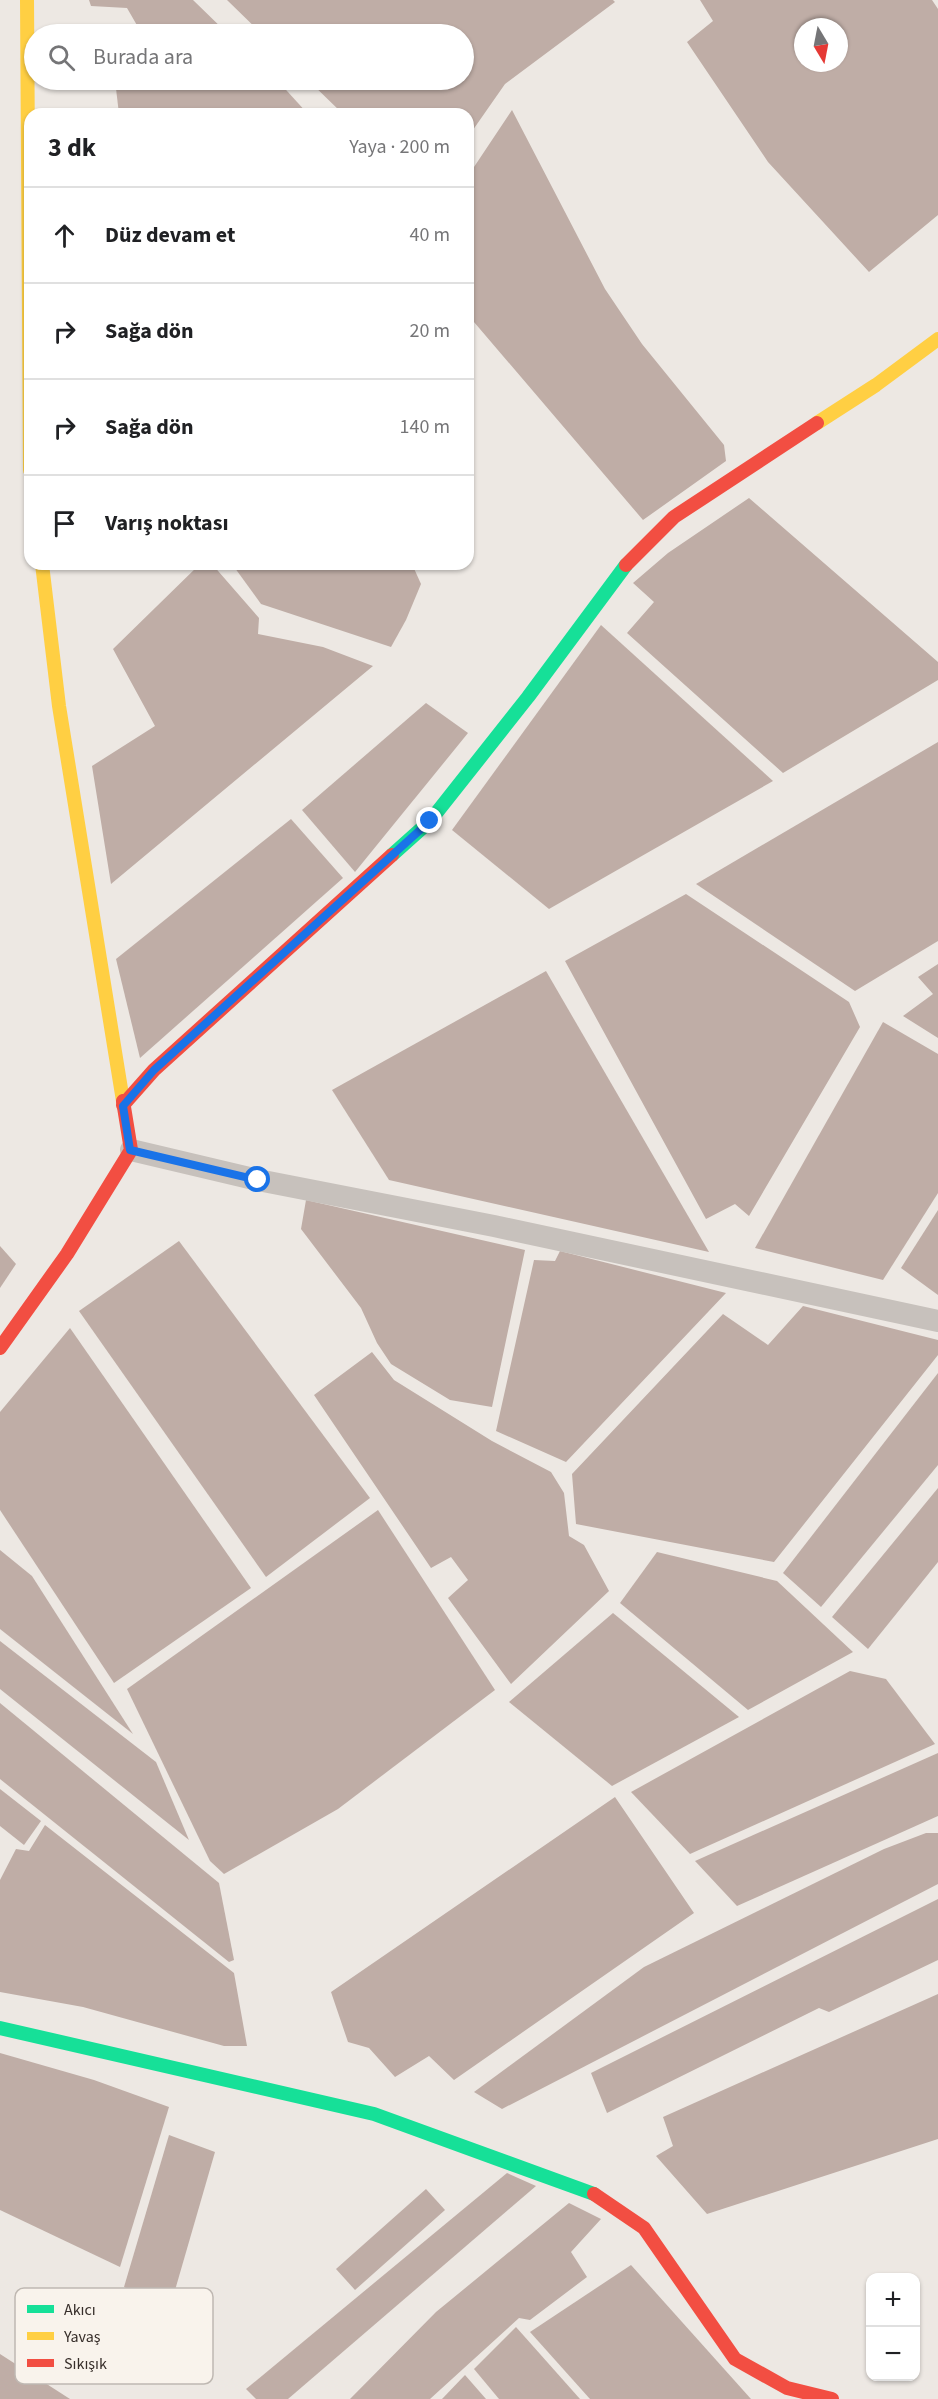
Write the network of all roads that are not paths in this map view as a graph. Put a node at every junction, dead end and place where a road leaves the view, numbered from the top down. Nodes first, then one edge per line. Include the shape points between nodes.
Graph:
1 (27, 0) edge
2 (27, 24) edge
3 (28, 90) edge
4 (28, 108) edge
5 (938, 339) edge
6 (43, 570) edge
7 (123, 1106) junction
8 (130, 1150) junction
9 (938, 1321) edge
10 (0, 1348) edge
11 (0, 2028) edge
12 (832, 2399) edge

1 - 2 street
3 - 4 street
5 - 7 street via 876,385 674,517 622,569 430,821 154,1070
6 - 7 street via 59,706
7 - 8 street
8 - 9 street
8 - 10 street via 67,1254
11 - 12 street via 374,2114 598,2195 644,2228 735,2359 787,2388

